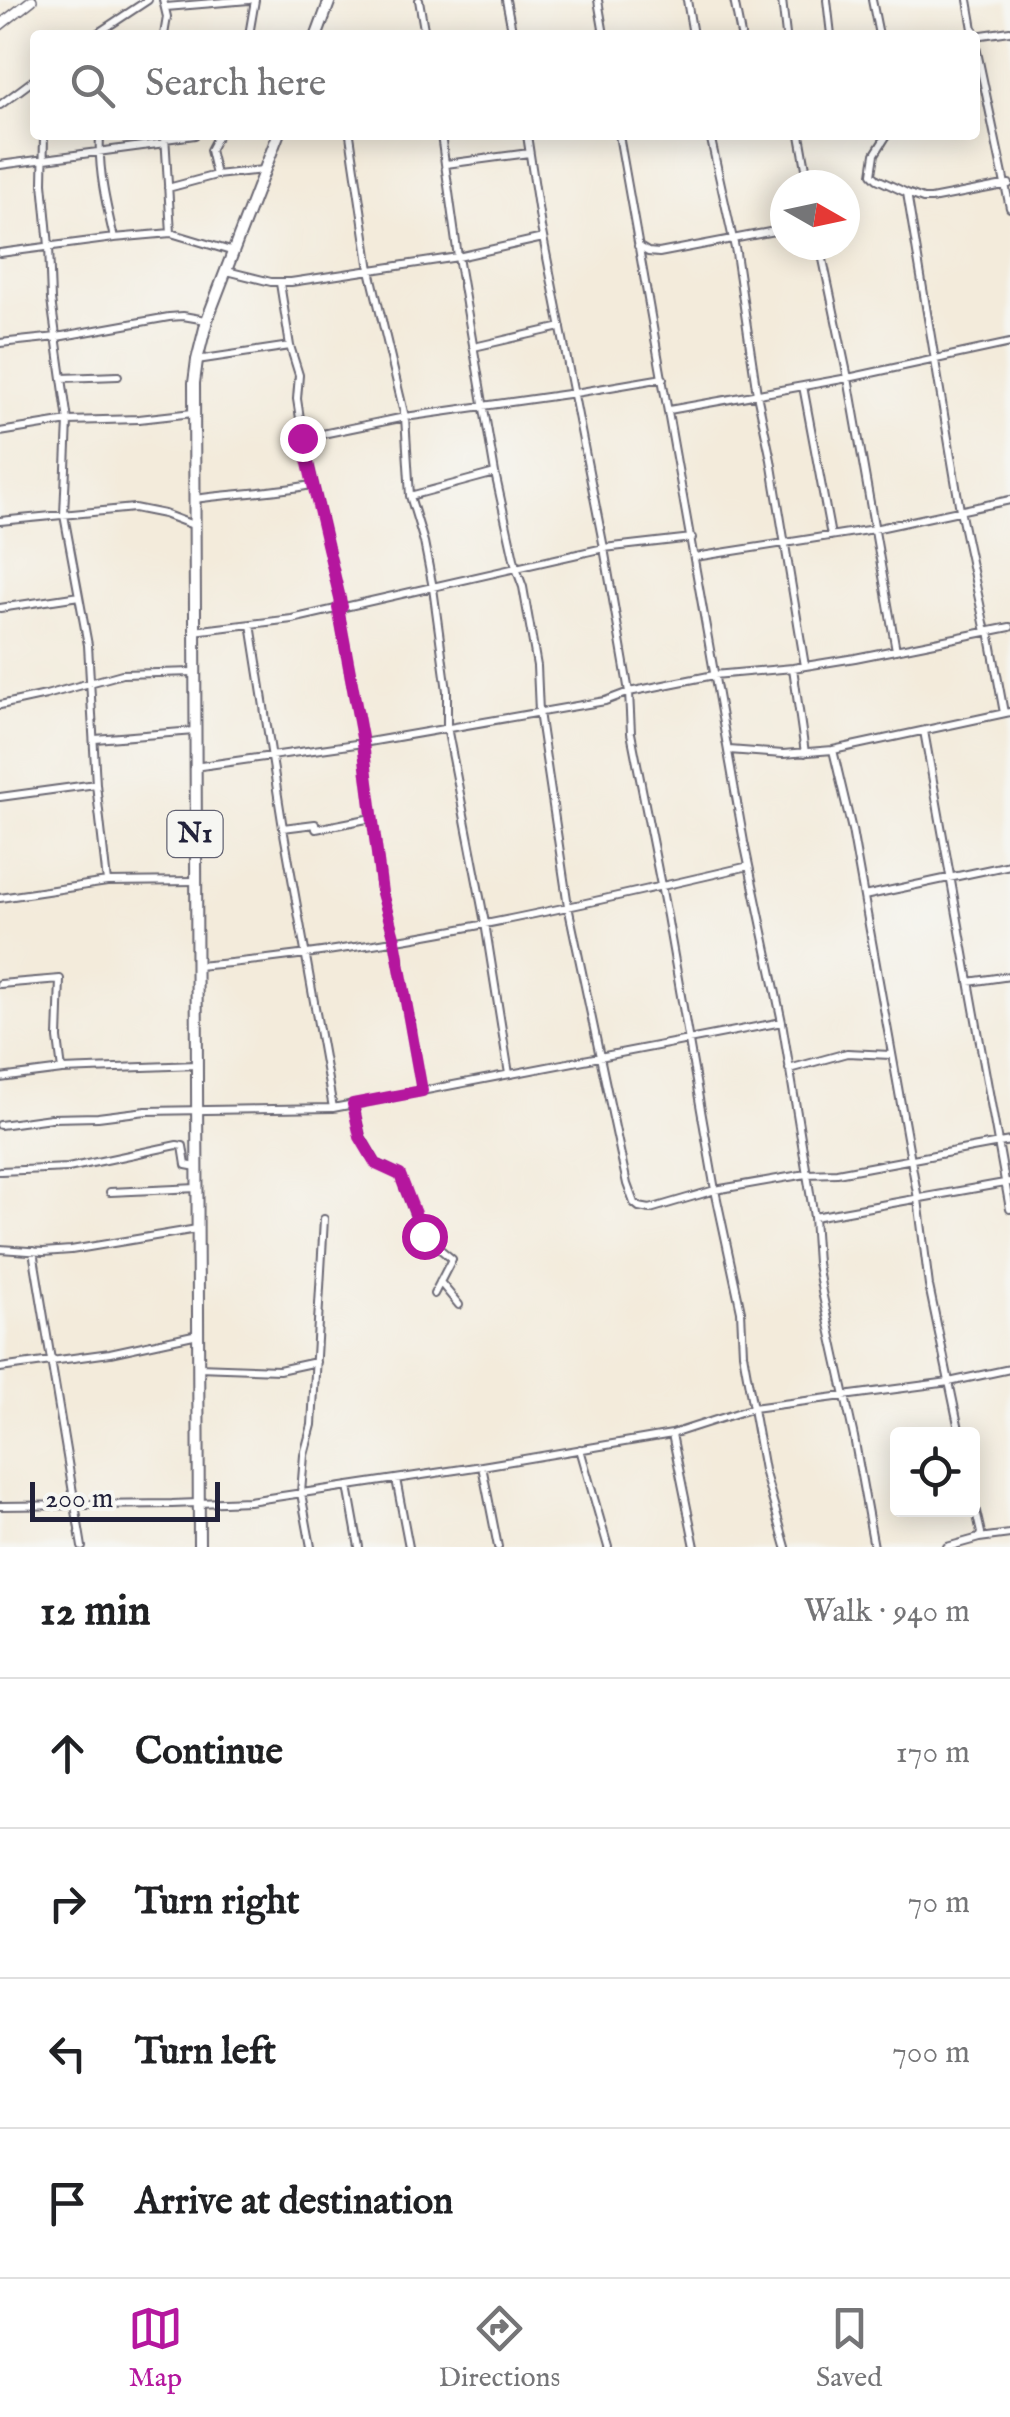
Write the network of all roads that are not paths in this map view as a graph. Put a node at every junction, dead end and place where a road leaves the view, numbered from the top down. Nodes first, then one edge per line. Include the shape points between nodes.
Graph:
1 (252, 0) edge
2 (330, 0) edge
3 (419, 0) edge
4 (506, 0) edge
5 (598, 0) edge
6 (687, 0) edge
7 (734, 0) edge
8 (782, 0) edge
9 (826, 0) edge
10 (872, 0) edge
11 (968, 0) edge
12 (144, 1) edge
13 (28, 2) edge
14 (165, 4) edge
15 (0, 25) edge
16 (102, 30) edge
17 (164, 30) edge
18 (249, 30) edge
19 (319, 30) edge
20 (423, 30) edge
21 (512, 30) edge
22 (603, 30) edge
23 (692, 30) edge
24 (740, 30) edge
25 (785, 30) edge
26 (830, 30) edge
27 (878, 30) edge
28 (973, 30) edge
29 (1010, 31) edge
30 (980, 37) edge
31 (980, 64) edge
32 (30, 83) edge
33 (0, 104) edge
34 (44, 140) edge
35 (100, 140) edge
36 (160, 140) edge
37 (165, 140) edge
38 (215, 140) edge
39 (276, 140) edge
40 (351, 140) edge
41 (442, 140) edge
42 (528, 140) edge
43 (620, 140) edge
44 (711, 140) edge
45 (801, 140) edge
46 (884, 140) edge
47 (99, 152) junction
48 (529, 153) junction
49 (43, 160) junction
50 (0, 164) edge
51 (445, 164) junction
52 (265, 170) junction
53 (806, 170) edge
54 (216, 175) junction
55 (1008, 184) edge
56 (168, 188) junction
57 (907, 193) junction
58 (1010, 208) edge
59 (172, 233) junction
60 (770, 233) edge
61 (114, 238) junction
62 (543, 238) junction
63 (732, 239) junction
64 (49, 246) junction
65 (638, 246) junction
66 (234, 252) junction
67 (0, 253) edge
68 (458, 256) junction
69 (823, 260) edge
70 (370, 270) junction
71 (227, 271) junction
72 (280, 283) junction
73 (207, 320) junction
74 (561, 327) junction
75 (57, 337) junction
76 (0, 343) edge
77 (1010, 343) edge
78 (290, 346) junction
79 (474, 347) junction
80 (936, 358) junction
81 (197, 360) junction
82 (118, 376) dead end
83 (62, 378) junction
84 (663, 378) junction
85 (848, 378) junction
86 (803, 386) junction
87 (575, 393) junction
88 (756, 394) junction
89 (485, 405) junction
90 (669, 410) junction
91 (193, 413) junction
92 (405, 417) junction
93 (68, 421) junction
94 (0, 432) edge
95 (302, 438) junction
96 (496, 473) junction
97 (312, 485) junction
98 (410, 496) junction
99 (193, 500) junction
100 (1010, 500) edge
101 (960, 510) junction
102 (64, 515) junction
103 (0, 520) edge
104 (193, 525) junction
105 (874, 528) junction
106 (832, 536) junction
107 (692, 538) junction
108 (785, 544) junction
109 (604, 548) junction
110 (695, 557) junction
111 (516, 568) junction
112 (433, 588) junction
113 (79, 596) junction
114 (340, 607) junction
115 (0, 608) edge
116 (251, 624) junction
117 (1010, 627) edge
118 (194, 631) junction
119 (987, 631) junction
120 (896, 650) junction
121 (805, 666) junction
122 (793, 668) junction
123 (194, 672) junction
124 (714, 675) junction
125 (89, 684) junction
126 (628, 692) junction
127 (0, 705) edge
128 (539, 712) junction
129 (1007, 713) edge
130 (446, 728) junction
131 (194, 731) junction
132 (924, 731) junction
133 (95, 738) junction
134 (363, 743) junction
135 (729, 750) junction
136 (833, 750) junction
137 (805, 753) junction
138 (272, 755) junction
139 (194, 768) junction
140 (96, 784) junction
141 (0, 797) edge
142 (372, 818) junction
143 (283, 828) junction
144 (749, 866) junction
145 (1010, 866) edge
146 (950, 877) junction
147 (195, 881) junction
148 (107, 882) junction
149 (662, 886) junction
150 (864, 896) junction
151 (0, 898) edge
152 (568, 906) junction
153 (484, 922) junction
154 (395, 940) junction
155 (306, 955) junction
156 (196, 966) junction
157 (1010, 976) edge
158 (969, 982) junction
159 (0, 984) edge
160 (782, 1022) junction
161 (689, 1042) junction
162 (891, 1054) junction
163 (599, 1059) junction
164 (197, 1065) junction
165 (789, 1066) junction
166 (62, 1070) junction
167 (509, 1074) junction
168 (0, 1078) edge
169 (422, 1091) junction
170 (353, 1104) junction
171 (333, 1108) junction
172 (197, 1110) junction
173 (0, 1125) edge
174 (1010, 1141) edge
175 (997, 1144) junction
176 (909, 1159) junction
177 (197, 1167) junction
178 (0, 1171) edge
179 (806, 1174) junction
180 (1007, 1182) edge
181 (198, 1188) junction
182 (714, 1190) junction
183 (110, 1192) dead end
184 (918, 1199) junction
185 (1010, 1209) edge
186 (814, 1217) junction
187 (324, 1220) dead end
188 (198, 1228) junction
189 (0, 1248) edge
190 (32, 1251) junction
191 (440, 1282) junction
192 (434, 1294) dead end
193 (458, 1306) dead end
194 (198, 1334) junction
195 (52, 1359) junction
196 (317, 1362) junction
197 (198, 1367) junction
198 (0, 1368) edge
199 (1010, 1369) edge
200 (949, 1382) junction
201 (844, 1395) junction
202 (753, 1408) junction
203 (959, 1427) edge
204 (672, 1434) junction
205 (580, 1449) junction
206 (482, 1466) junction
207 (396, 1479) junction
208 (348, 1486) junction
209 (301, 1493) junction
210 (199, 1504) junction
211 (76, 1505) junction
212 (0, 1506) edge
213 (977, 1517) edge
214 (1010, 1534) edge
215 (980, 1538) junction
216 (82, 1547) edge
217 (199, 1547) edge
218 (311, 1547) edge
219 (359, 1547) edge
220 (409, 1547) edge
221 (498, 1547) edge
222 (608, 1547) edge
223 (695, 1547) edge
224 (786, 1547) edge
225 (874, 1547) edge
226 (947, 1547) edge

1 - 14 street
1 - 18 street
2 - 19 highway
3 - 20 street
4 - 21 street
5 - 22 street
6 - 23 street
7 - 24 street
8 - 25 street
9 - 26 street
10 - 27 street
11 - 28 street
12 - 16 street
13 - 15 main road
14 - 17 street
29 - 30 street
31 - 55 street
32 - 33 street
34 - 49 street
35 - 47 street
36 - 47 street
37 - 56 street
38 - 54 street via 210,150
39 - 52 highway, N1
40 - 70 street
41 - 51 street
42 - 48 street
43 - 65 street
44 - 63 street
45 - 53 street
46 - 57 street via 872,174
47 - 49 street
47 - 61 street
48 - 51 street
48 - 62 street
49 - 50 street
49 - 64 street
51 - 68 street
52 - 54 street
52 - 66 highway, N1
54 - 56 street
55 - 57 street via 923,200
55 - 58 street
56 - 59 street
57 - 80 street
59 - 61 street
59 - 66 street
60 - 63 street
61 - 64 street
62 - 68 street
62 - 74 street
63 - 65 street via 659,253
63 - 88 street
64 - 67 street
64 - 75 street
65 - 84 street
66 - 71 highway, N1
68 - 70 street
68 - 79 street
69 - 85 street
70 - 72 street
70 - 92 street
71 - 72 street
71 - 73 highway, N1
72 - 78 street
73 - 75 street via 169,316
73 - 81 highway, N1
74 - 79 street
74 - 87 street
75 - 76 street
75 - 83 street
77 - 80 street
78 - 81 street
78 - 95 street via 299,374
79 - 89 street
80 - 85 street
80 - 101 street
81 - 91 highway, N1
82 - 83 street
83 - 93 street
84 - 87 street
84 - 90 street
85 - 86 street
85 - 105 street
86 - 88 street
86 - 106 street
87 - 89 street
87 - 109 street
88 - 90 street
88 - 108 street
89 - 92 street
89 - 96 street
90 - 107 street
91 - 93 street
91 - 99 highway, N1
92 - 95 street
92 - 98 street
93 - 94 street
93 - 102 street
95 - 97 street
96 - 98 street
96 - 111 street
97 - 99 street
97 - 114 street
98 - 112 street
99 - 104 highway, N1
100 - 101 street
101 - 105 street
101 - 119 street
102 - 103 street
102 - 104 street via 142,508
102 - 113 street
104 - 118 highway, N1
105 - 106 street
105 - 120 street
106 - 108 street
107 - 109 street
107 - 110 street
108 - 110 street
108 - 121 street
109 - 111 street
109 - 126 street
110 - 124 street
111 - 112 street
111 - 128 street via 538,666
112 - 114 street
112 - 130 street
113 - 115 street
113 - 125 street
114 - 116 street
114 - 134 street
116 - 118 street
116 - 138 street
117 - 119 street
118 - 123 highway, N1
119 - 120 street
119 - 129 street
120 - 121 street
121 - 122 street
122 - 124 street
122 - 137 street
123 - 125 street via 122,674
123 - 131 highway, N1
124 - 126 street
124 - 135 street
125 - 127 street
125 - 133 street
126 - 128 street
126 - 149 street
128 - 130 street
128 - 152 street
129 - 132 street
130 - 134 street
130 - 153 street
131 - 133 street
131 - 139 highway, N1
132 - 136 street
132 - 146 street
133 - 140 street
134 - 138 street
134 - 142 street
135 - 137 street
135 - 144 street
136 - 137 street
136 - 150 street
138 - 139 street
138 - 143 street
139 - 147 highway, N1
140 - 141 street
140 - 148 street
142 - 143 street
142 - 154 street
143 - 155 street
144 - 149 street
144 - 160 street
145 - 146 street
146 - 150 street
146 - 158 street
147 - 148 street
147 - 156 highway, N1
148 - 151 street
149 - 152 street
149 - 161 street
150 - 162 street
152 - 153 street
152 - 163 street
153 - 154 street
153 - 167 street
154 - 155 street
154 - 169 street
155 - 156 street
155 - 171 street
156 - 164 highway, N1
157 - 158 street
158 - 175 street
159 - 166 street via 60,979
160 - 161 street
160 - 165 street
161 - 163 street
161 - 182 street
162 - 165 street via 839,1054
162 - 176 street
163 - 167 street
163 - 182 street via 634,1203 650,1210
164 - 166 street
164 - 172 highway, N1
165 - 179 street
166 - 168 street
167 - 169 street
169 - 170 street
170 - 171 street
170 - 191 street via 360,1137 376,1164 400,1175 416,1216 415,1237 424,1236 452,1259
171 - 172 street
172 - 173 street
172 - 177 highway, N1
174 - 175 street
175 - 176 street
175 - 180 street
176 - 179 street
176 - 184 street
177 - 178 street via 186,1165 177,1145 68,1168
177 - 181 highway, N1
179 - 182 street
179 - 186 street
180 - 184 street
180 - 185 street
181 - 183 street
181 - 188 highway, N1
182 - 202 street via 741,1311
184 - 186 street
184 - 200 street
186 - 201 street
187 - 196 street
188 - 190 street
188 - 194 highway, N1
189 - 190 street
190 - 195 street
191 - 192 street
191 - 193 street
194 - 195 street
194 - 197 highway, N1
195 - 198 street
195 - 211 street
196 - 197 street via 279,1370
196 - 209 street
197 - 210 highway, N1
199 - 200 street
200 - 201 street
200 - 203 street
201 - 202 street
201 - 225 street
202 - 204 street
202 - 224 street
204 - 205 street
204 - 223 street
205 - 206 street
205 - 222 street
206 - 207 street
206 - 221 street
207 - 208 street
207 - 220 street
208 - 209 street
208 - 219 street
209 - 210 street
209 - 218 street
210 - 211 street
210 - 217 highway, N1
211 - 212 street
211 - 216 street
213 - 215 street
214 - 215 street
215 - 226 street

